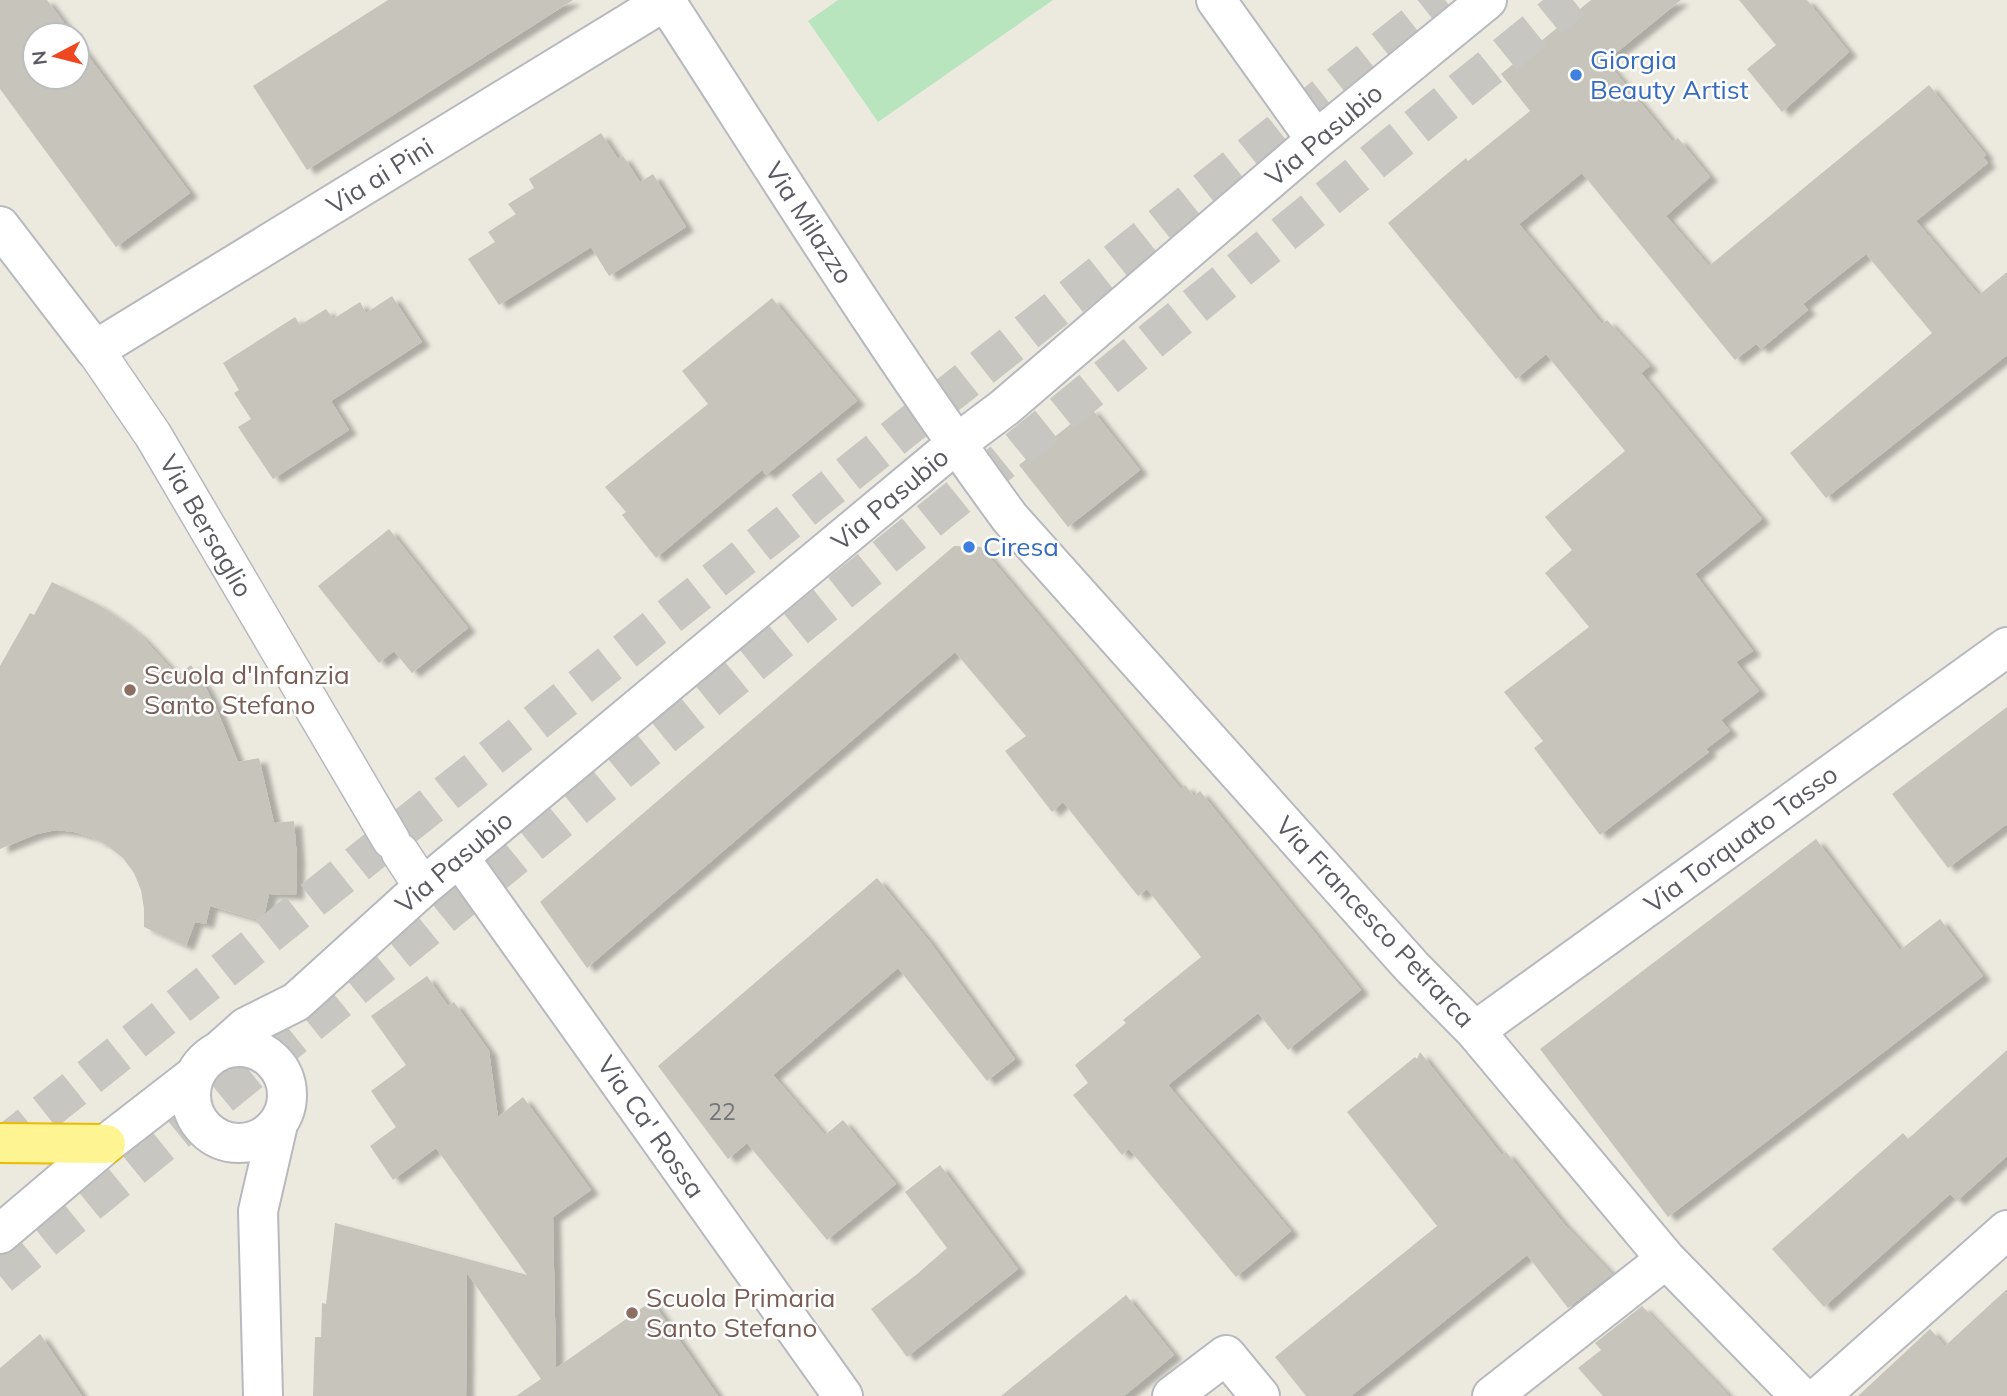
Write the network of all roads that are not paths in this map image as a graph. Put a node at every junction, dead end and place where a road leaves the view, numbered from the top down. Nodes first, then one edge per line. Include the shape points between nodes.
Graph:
1 (665, 0) edge
2 (1216, 0) edge
3 (1486, 0) edge
4 (1316, 141) junction
5 (0, 226) edge
6 (95, 350) junction
7 (956, 444) junction
8 (2007, 648) edge
9 (459, 858) junction
10 (423, 887) junction
11 (296, 1002) junction
12 (1475, 1031) junction
13 (207, 1063) junction
14 (278, 1066) junction
15 (139, 1119) junction
16 (278, 1124) junction
17 (211, 1131) junction
18 (0, 1143) edge
19 (106, 1144) junction
20 (258, 1211) junction
21 (2007, 1230) edge
22 (0, 1234) edge
23 (1666, 1259) junction
24 (263, 1396) edge
25 (843, 1396) edge
26 (1172, 1396) edge
27 (1260, 1396) edge
28 (1492, 1396) edge
29 (1800, 1396) edge
30 (1820, 1396) edge

1 - 6 street, Via ai Pini
1 - 7 street, Via Milazzo
2 - 4 street
3 - 4 street, Via Pasubio
4 - 7 street, Via Pasubio
5 - 6 street, Via Bersaglio
6 - 10 street, Via Bersaglio via 153,435
7 - 9 street, Via Pasubio
7 - 12 street, Via Francesco Petrarca via 1010,518 1412,967
8 - 12 street, Via Torquato Tasso
9 - 10 street, Via Pasubio
9 - 25 street, Via Ca' Rossa
10 - 11 street, Via Pasubio
11 - 13 street, Via Pasubio via 246,1027
11 - 14 street
12 - 23 street, Via Francesco Petrarca
13 - 14 street via 234,1047 251,1048
13 - 15 street, Via Pasubio
13 - 17 street via 191,1090 191,1106
14 - 16 street via 287,1095
15 - 17 street
15 - 19 street, Via Pasubio
16 - 17 street via 253,1142 239,1144
16 - 20 street
17 - 20 street
18 - 19 highway
19 - 22 street, Via Pasubio
20 - 24 street
21 - 30 street
23 - 28 street
23 - 29 street, Via Francesco Petrarca
26 - 27 street via 1226,1355

